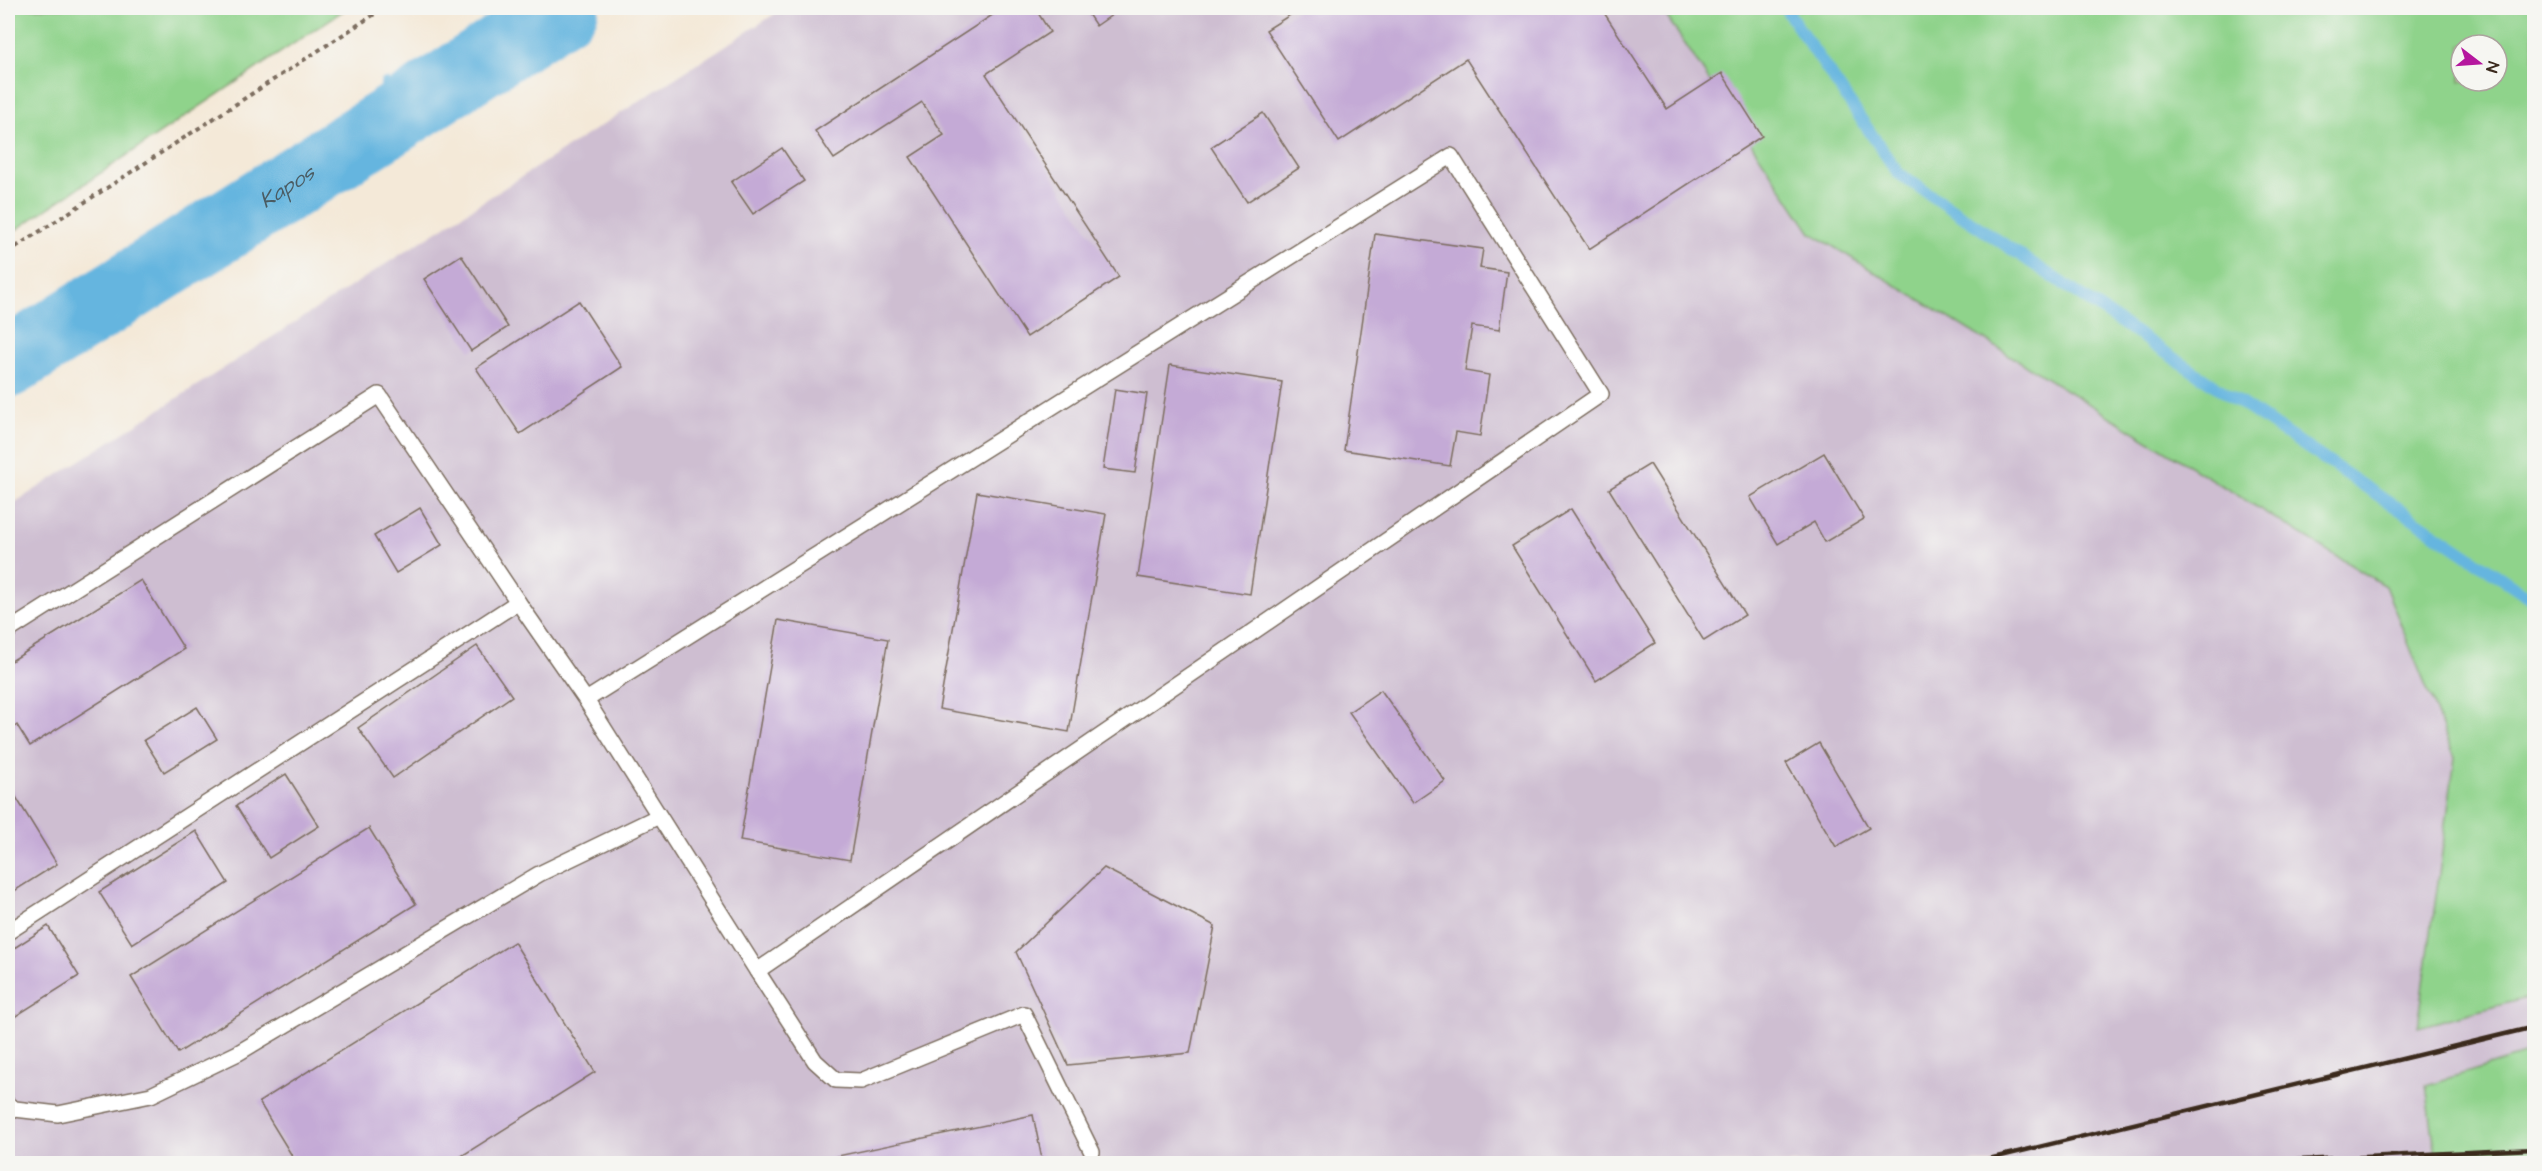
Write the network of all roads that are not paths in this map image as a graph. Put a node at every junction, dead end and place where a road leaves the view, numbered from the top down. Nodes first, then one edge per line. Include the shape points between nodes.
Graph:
1 (518, 602) junction
2 (8, 631) edge
3 (586, 700) junction
4 (659, 816) junction
5 (8, 932) edge
6 (757, 971) junction
7 (8, 1104) edge
8 (1092, 1152) dead end

1 - 2 lane via 379,394
1 - 3 lane
1 - 5 lane
3 - 4 lane
3 - 6 lane via 1451,156 1601,394
4 - 6 lane
4 - 7 lane via 539,874 238,1053 150,1095 58,1114 15,1109
6 - 8 lane via 815,1061 836,1080 861,1082 1024,1014

